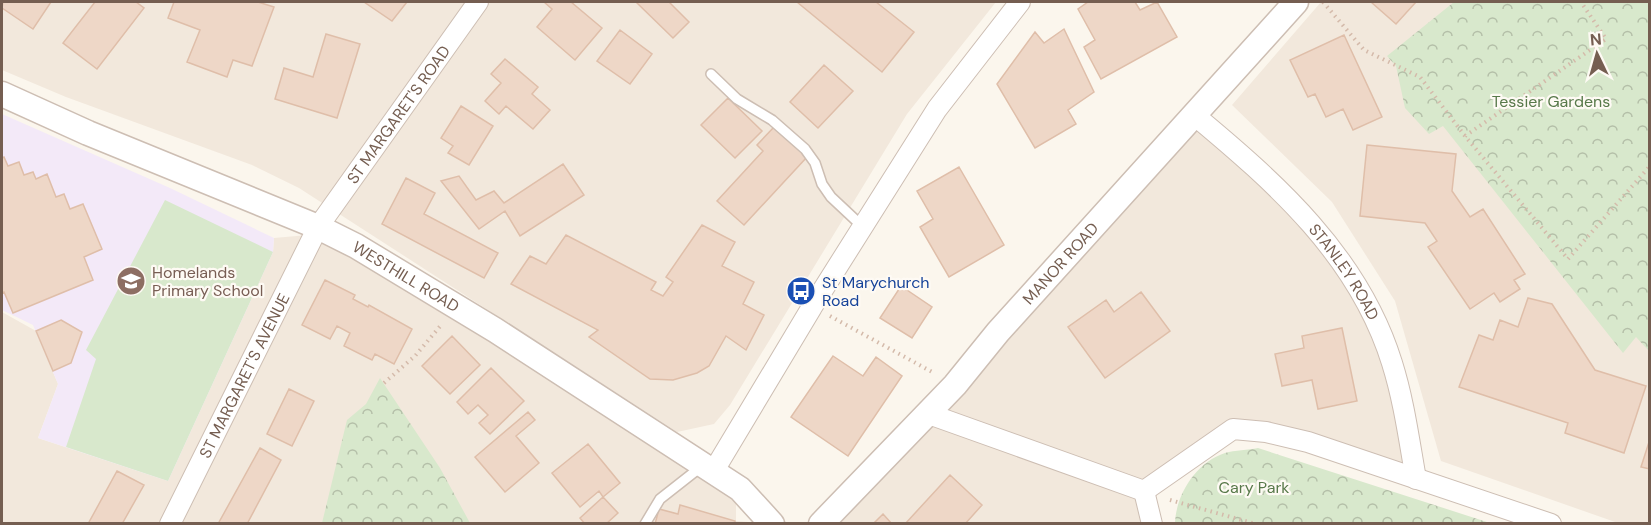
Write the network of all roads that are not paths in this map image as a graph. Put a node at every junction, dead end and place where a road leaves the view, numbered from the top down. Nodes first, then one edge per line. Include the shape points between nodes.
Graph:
1 (478, 2) edge
2 (1020, 2) edge
3 (1296, 2) edge
4 (711, 74) dead end
5 (2, 94) edge
6 (1193, 114) junction
7 (318, 227) junction
8 (863, 227) junction
9 (926, 414) junction
10 (708, 468) junction
11 (1416, 479) junction
12 (1144, 491) junction
13 (170, 524) edge
14 (645, 524) edge
15 (772, 524) edge
16 (821, 524) edge
17 (1152, 524) edge
18 (1551, 524) edge

1 - 7 street, ST MARGARET'S ROAD
2 - 8 street via 937,109
3 - 6 street, MANOR ROAD
4 - 8 lane via 737,99 772,120 805,149 831,197
5 - 7 street, WESTHILL ROAD
6 - 9 street, MANOR ROAD
6 - 11 street, STANLEY ROAD via 1254,165 1319,231 1351,276 1392,362
7 - 10 street, WESTHILL ROAD via 356,246
7 - 13 street, ST MARGARET'S AVENUE
8 - 10 street
9 - 12 street
9 - 16 street, MANOR ROAD
10 - 14 lane via 660,500
10 - 15 street, WESTHILL ROAD via 740,489
11 - 12 street via 1308,442 1233,429
11 - 18 street
12 - 17 street

